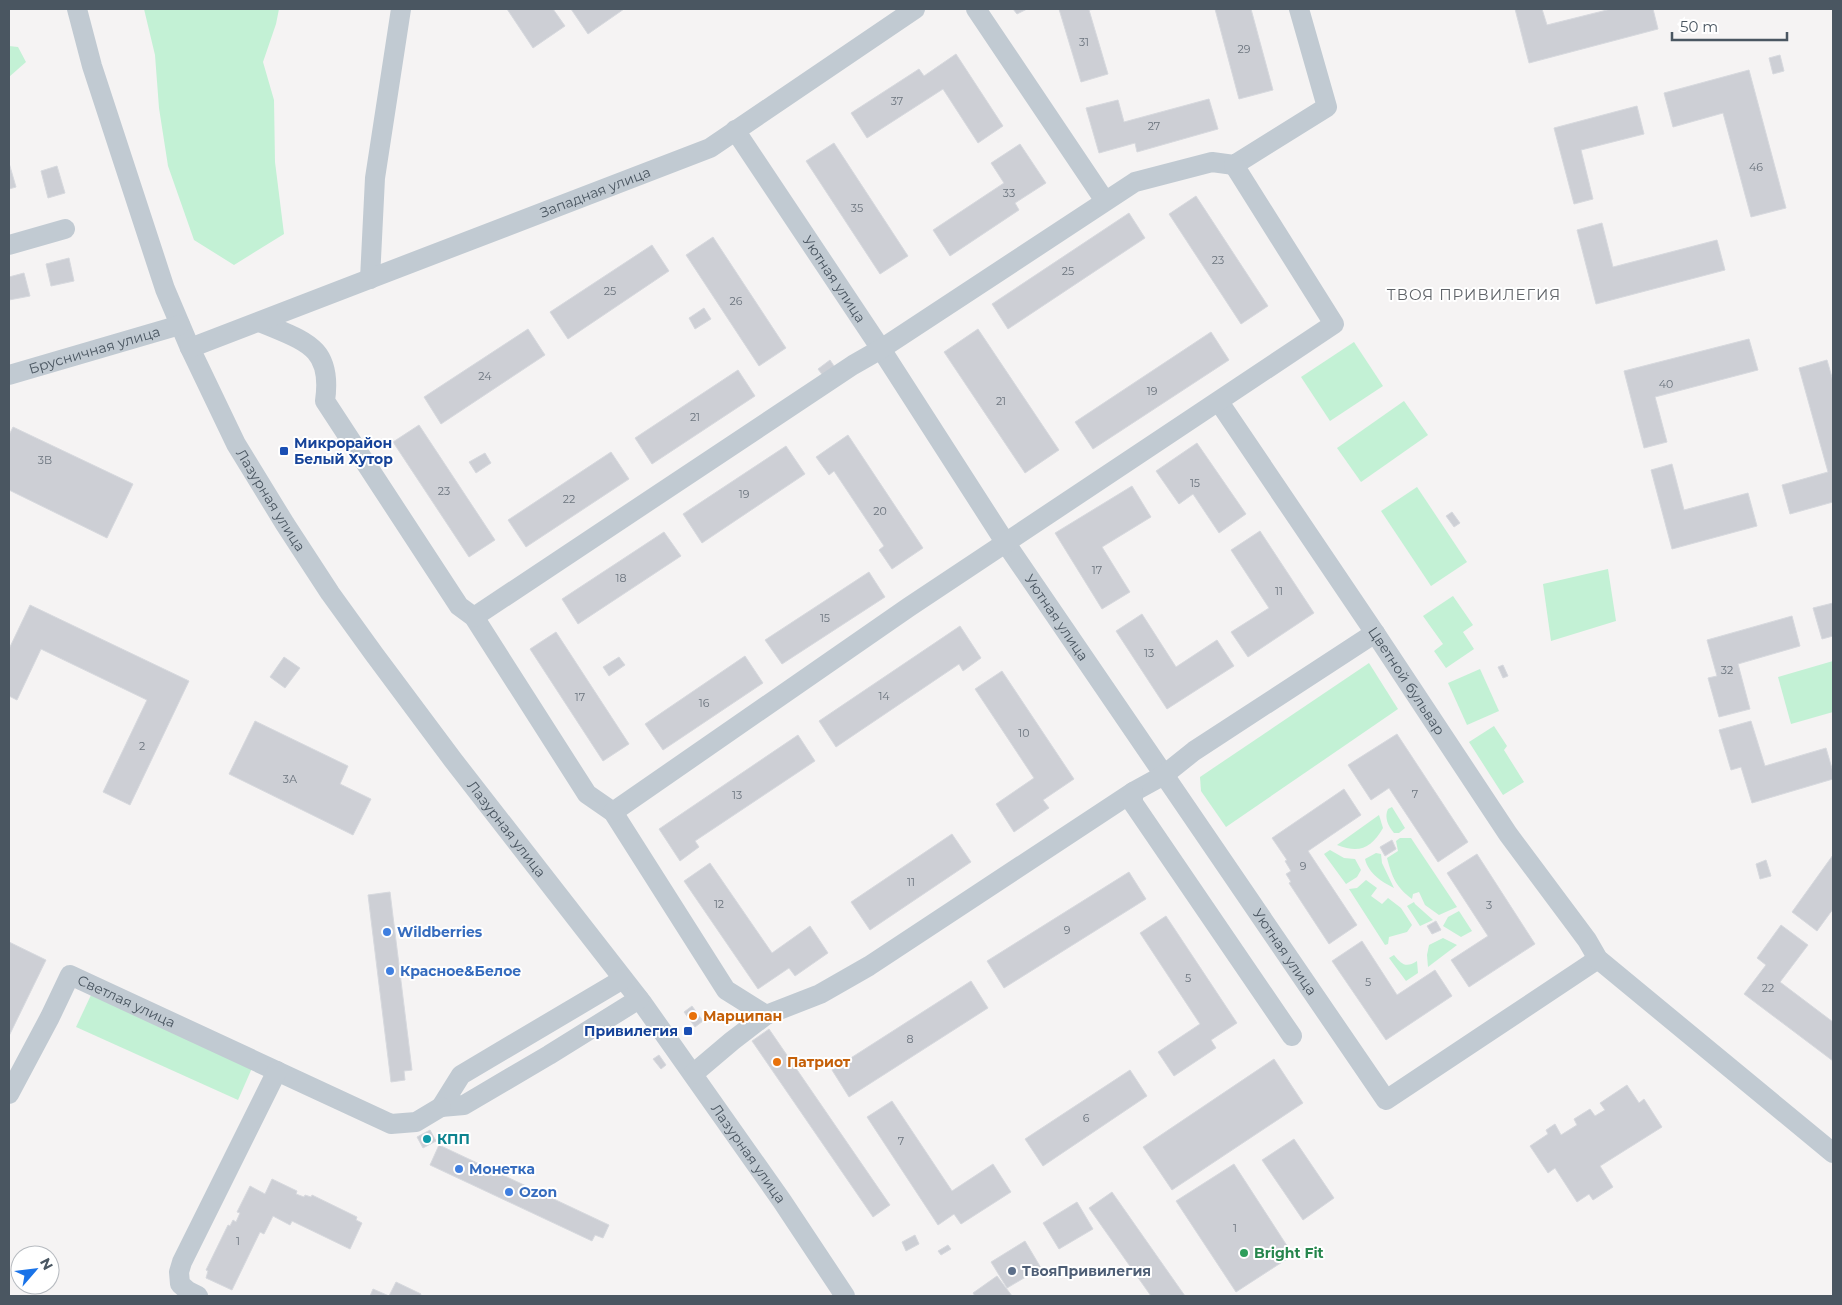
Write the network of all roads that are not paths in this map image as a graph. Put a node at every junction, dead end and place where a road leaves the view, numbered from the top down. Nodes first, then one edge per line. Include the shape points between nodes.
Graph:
1 (77, 9) edge
2 (401, 9) edge
3 (914, 9) edge
4 (976, 9) edge
5 (1299, 9) edge
6 (735, 130) junction
7 (1234, 165) junction
8 (1105, 201) junction
9 (65, 229) dead end
10 (9, 245) edge
11 (370, 279) junction
12 (255, 324) junction
13 (180, 325) junction
14 (190, 348) junction
15 (881, 349) junction
16 (9, 375) edge
17 (1219, 402) junction
18 (1005, 542) junction
19 (474, 617) junction
20 (1375, 633) junction
21 (1164, 775) junction
22 (1133, 792) junction
23 (614, 812) junction
24 (1598, 959) junction
25 (623, 979) junction
26 (639, 999) junction
27 (766, 1015) junction
28 (1292, 1036) dead end
29 (277, 1071) junction
30 (693, 1074) junction
31 (9, 1094) edge
32 (440, 1107) junction
33 (1833, 1153) edge
34 (198, 1296) edge
35 (845, 1296) edge

1 - 13 street, Лазурная улица via 92,66 165,289
2 - 11 street via 375,178
3 - 6 street, Западная улица
4 - 8 street
5 - 7 street via 1327,107
6 - 11 street, Западная улица via 710,148
6 - 15 street, Уютная улица
7 - 8 street via 1212,162 1135,182
7 - 17 street via 1334,324
8 - 15 street
9 - 10 street
11 - 12 street, Западная улица
12 - 14 street, Западная улица
12 - 19 street via 296,337 322,358 327,382 325,401 459,606
13 - 14 street, Лазурная улица
13 - 16 street, Брусничная улица
14 - 25 street, Лазурная улица via 236,444 330,593 453,760
15 - 18 street, Уютная улица
15 - 19 street
17 - 18 street
17 - 20 street, Цветной бульвар
18 - 21 street, Уютная улица
18 - 23 street
19 - 23 street via 588,794
20 - 21 street via 1194,751
20 - 24 street, Цветной бульвар via 1508,834
21 - 22 street
21 - 24 street, Уютная улица via 1386,1100
22 - 27 street via 869,966 820,994
22 - 28 street via 1133,803
23 - 27 street via 726,990
24 - 33 street, Цветной бульвар
25 - 26 street, Лазурная улица
25 - 32 street via 461,1075
26 - 30 street, Лазурная улица
26 - 32 street via 464,1105
27 - 30 street
29 - 31 street, Светлая улица via 70,975
29 - 32 street, Светлая улица via 391,1124 416,1122
29 - 34 street via 182,1262 180,1284
30 - 35 street, Лазурная улица

